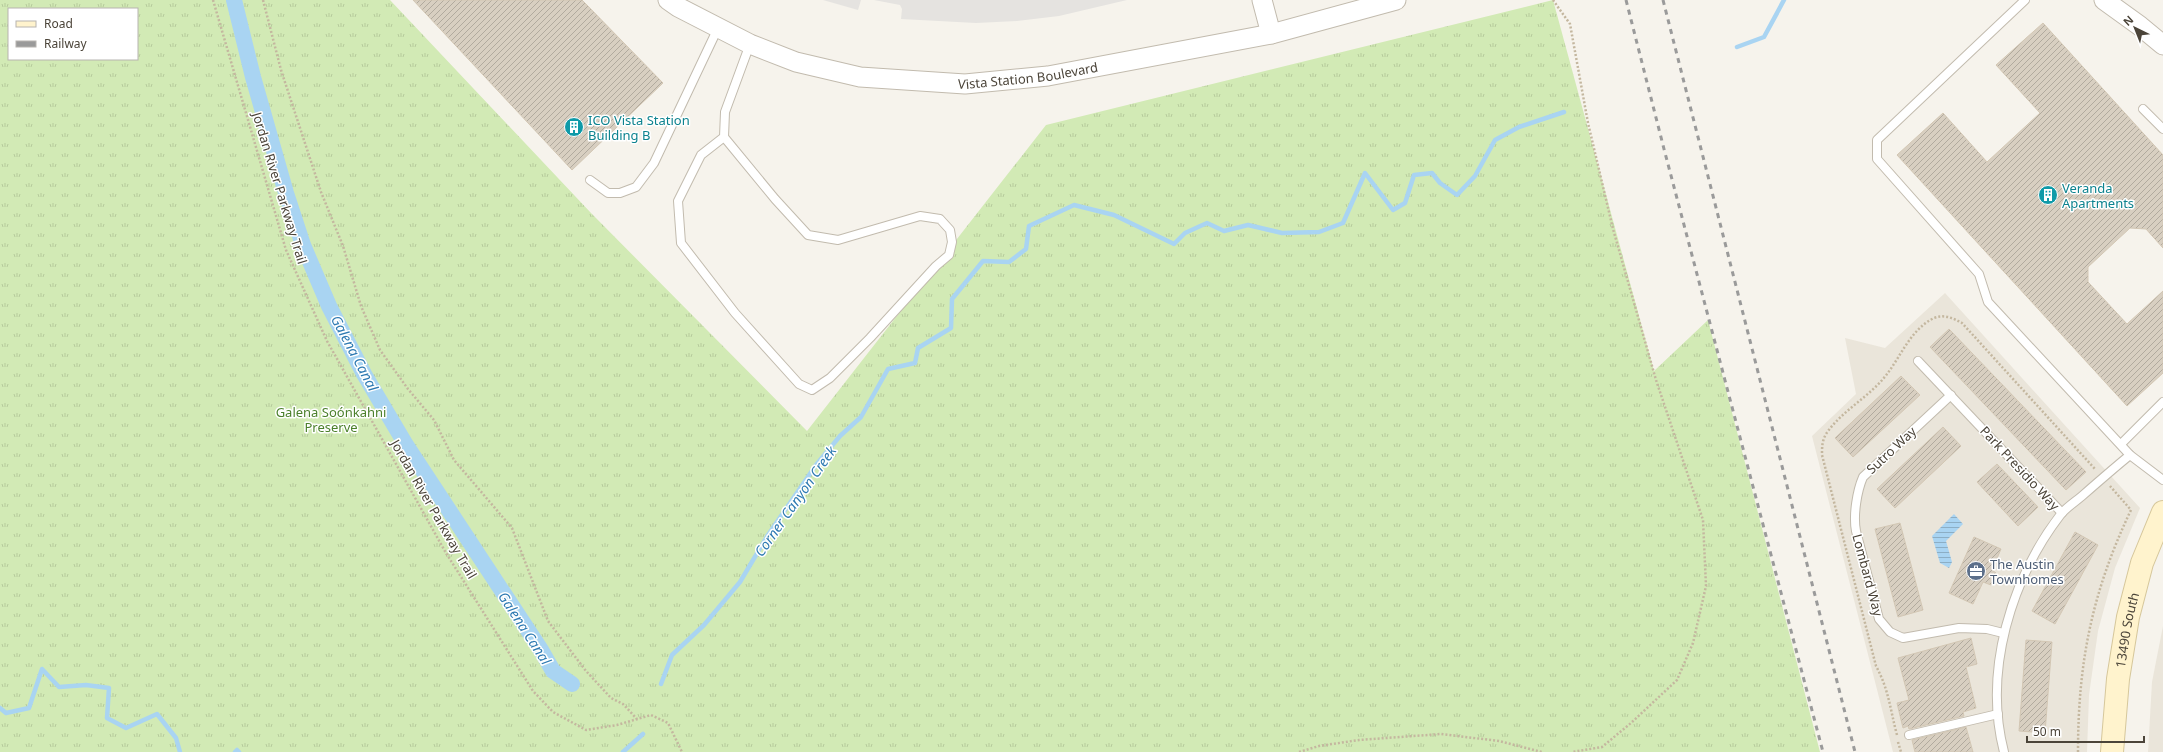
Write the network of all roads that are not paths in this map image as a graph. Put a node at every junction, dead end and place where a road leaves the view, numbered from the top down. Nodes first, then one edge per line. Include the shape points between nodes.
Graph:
1 (668, 0) edge
2 (1262, 0) edge
3 (1396, 0) edge
4 (2025, 0) edge
5 (2104, 0) edge
6 (718, 28) junction
7 (1271, 34) junction
8 (750, 44) junction
9 (2163, 45) edge
10 (2143, 109) dead end
11 (2163, 129) edge
12 (724, 137) junction
13 (590, 180) dead end
14 (1918, 361) dead end
15 (1951, 395) junction
16 (2163, 402) edge
17 (2121, 444) junction
18 (2130, 455) junction
19 (2163, 480) edge
20 (2163, 512) edge
21 (2062, 513) junction
22 (1855, 518) joint
23 (2003, 633) junction
24 (1998, 714) junction
25 (1909, 735) dead end
26 (2004, 752) edge
27 (2112, 752) edge

1 - 6 street, Vista Station Boulevard
2 - 7 street
3 - 7 street, Vista Station Boulevard
4 - 17 lane via 1877,140 1877,159 1979,274 1988,302
5 - 9 street
6 - 8 street, Vista Station Boulevard
6 - 13 lane via 646,177 636,187 620,193 608,193
7 - 8 street, Vista Station Boulevard via 1048,76 965,84 860,77 796,62
8 - 12 lane via 726,112
10 - 11 lane
12 - 12 lane via 701,155 678,201 681,243 735,313 799,384 812,390 830,378 949,255 952,242 950,230 940,219 920,216 838,240 808,235
14 - 15 lane, Park Presidio Way
15 - 21 lane, Park Presidio Way
15 - 22 lane, Sutro Way via 1867,472 1860,483
16 - 17 lane
17 - 18 lane
18 - 19 lane
18 - 21 lane
20 - 27 main road, 13490 South via 2142,563 2128,617 2118,679
21 - 23 lane, Park Presidio Way via 2024,578
22 - 23 lane, Lombard Way via 1856,531 1880,619 1886,630 1903,638 1959,628 1987,629
23 - 24 lane, Park Presidio Way
24 - 25 lane
24 - 26 lane, Park Presidio Way

